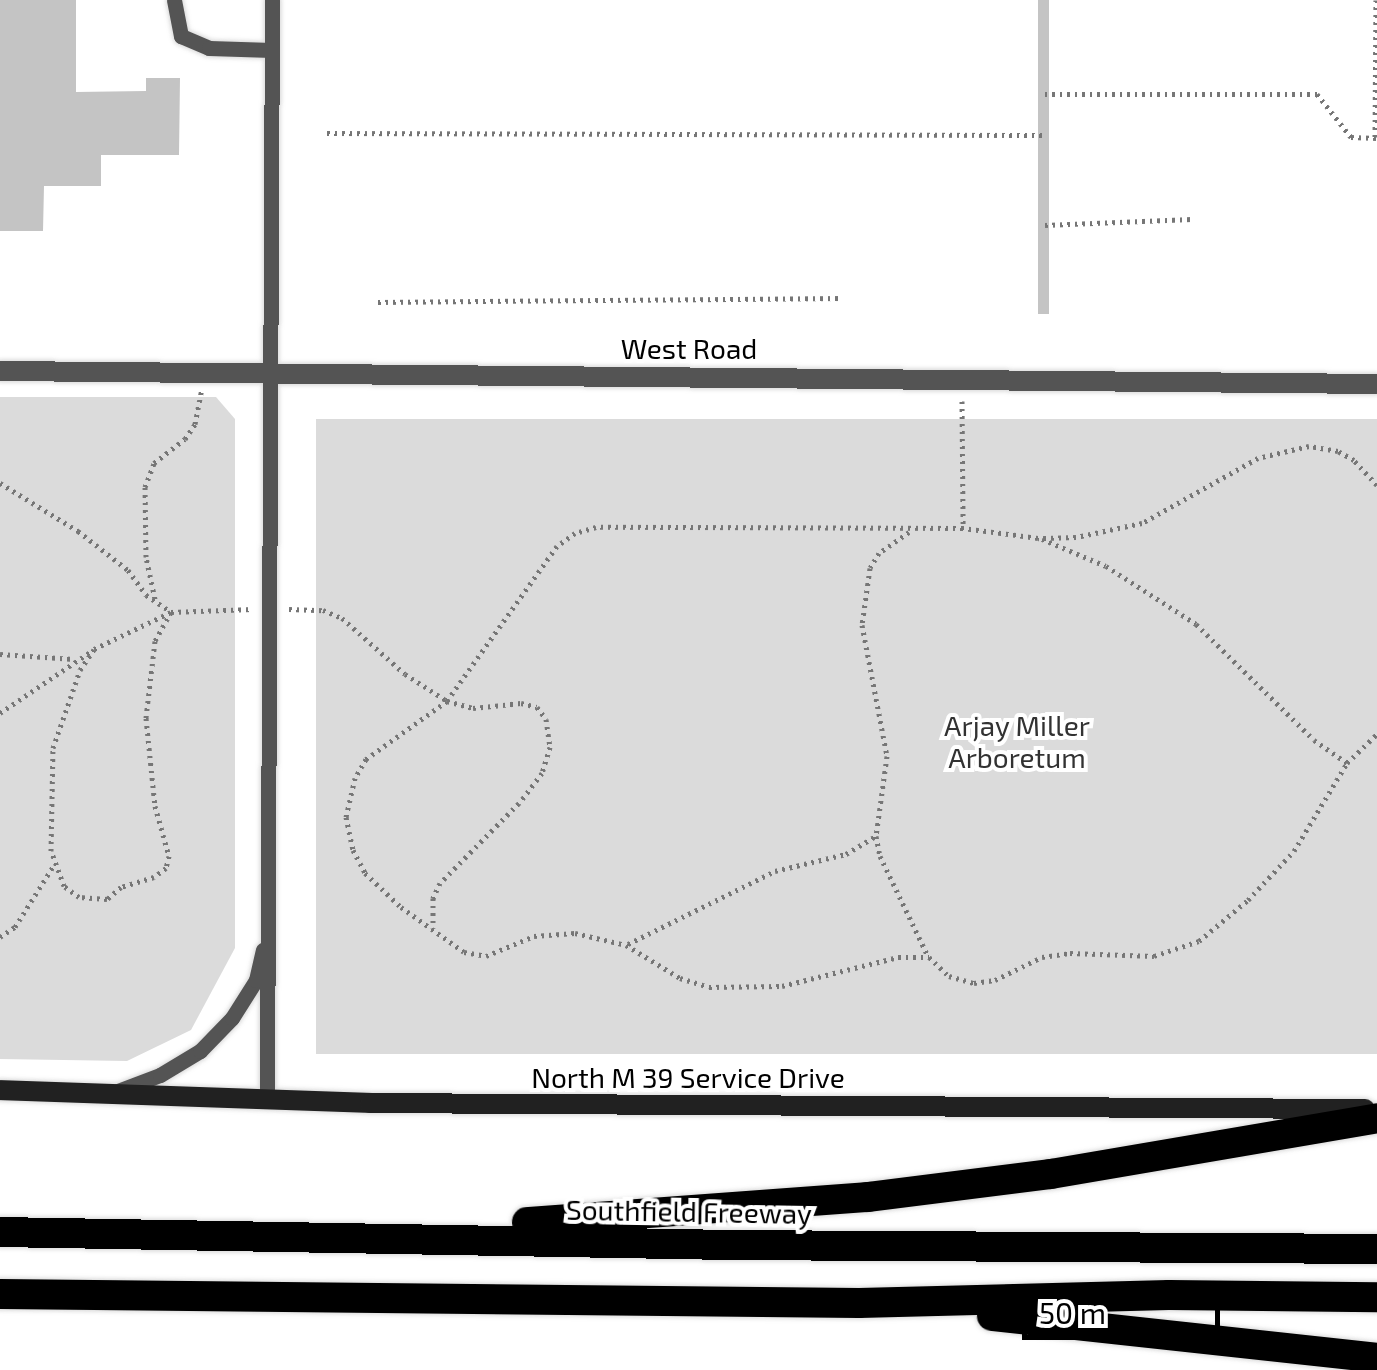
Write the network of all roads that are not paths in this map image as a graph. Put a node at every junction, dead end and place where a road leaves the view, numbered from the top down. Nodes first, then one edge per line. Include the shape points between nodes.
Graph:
1 (174, 0) edge
2 (272, 0) edge
3 (272, 50) junction
4 (0, 371) edge
5 (270, 372) junction
6 (1377, 384) edge
7 (269, 902) junction
8 (0, 1090) edge
9 (114, 1092) junction
10 (267, 1100) junction
11 (1377, 1109) edge
12 (1377, 1118) edge
13 (0, 1232) edge
14 (327, 1235) junction
15 (1377, 1249) edge
16 (0, 1294) edge
17 (1377, 1297) edge
18 (859, 1302) junction
19 (1377, 1358) edge

1 - 3 lane via 182,36 209,48
2 - 3 lane
3 - 5 lane
4 - 5 street, West Road
5 - 6 street, West Road
5 - 7 lane
7 - 9 lane via 256,980 232,1018 200,1051
7 - 10 lane
8 - 9 main road, North M 39 Service Drive
9 - 10 main road, North M 39 Service Drive
10 - 11 main road, North M 39 Service Drive
12 - 14 highway via 1051,1174 868,1197
13 - 14 highway, Southfield Freeway
14 - 15 highway, Southfield Freeway
16 - 18 highway
17 - 18 highway
18 - 19 highway

